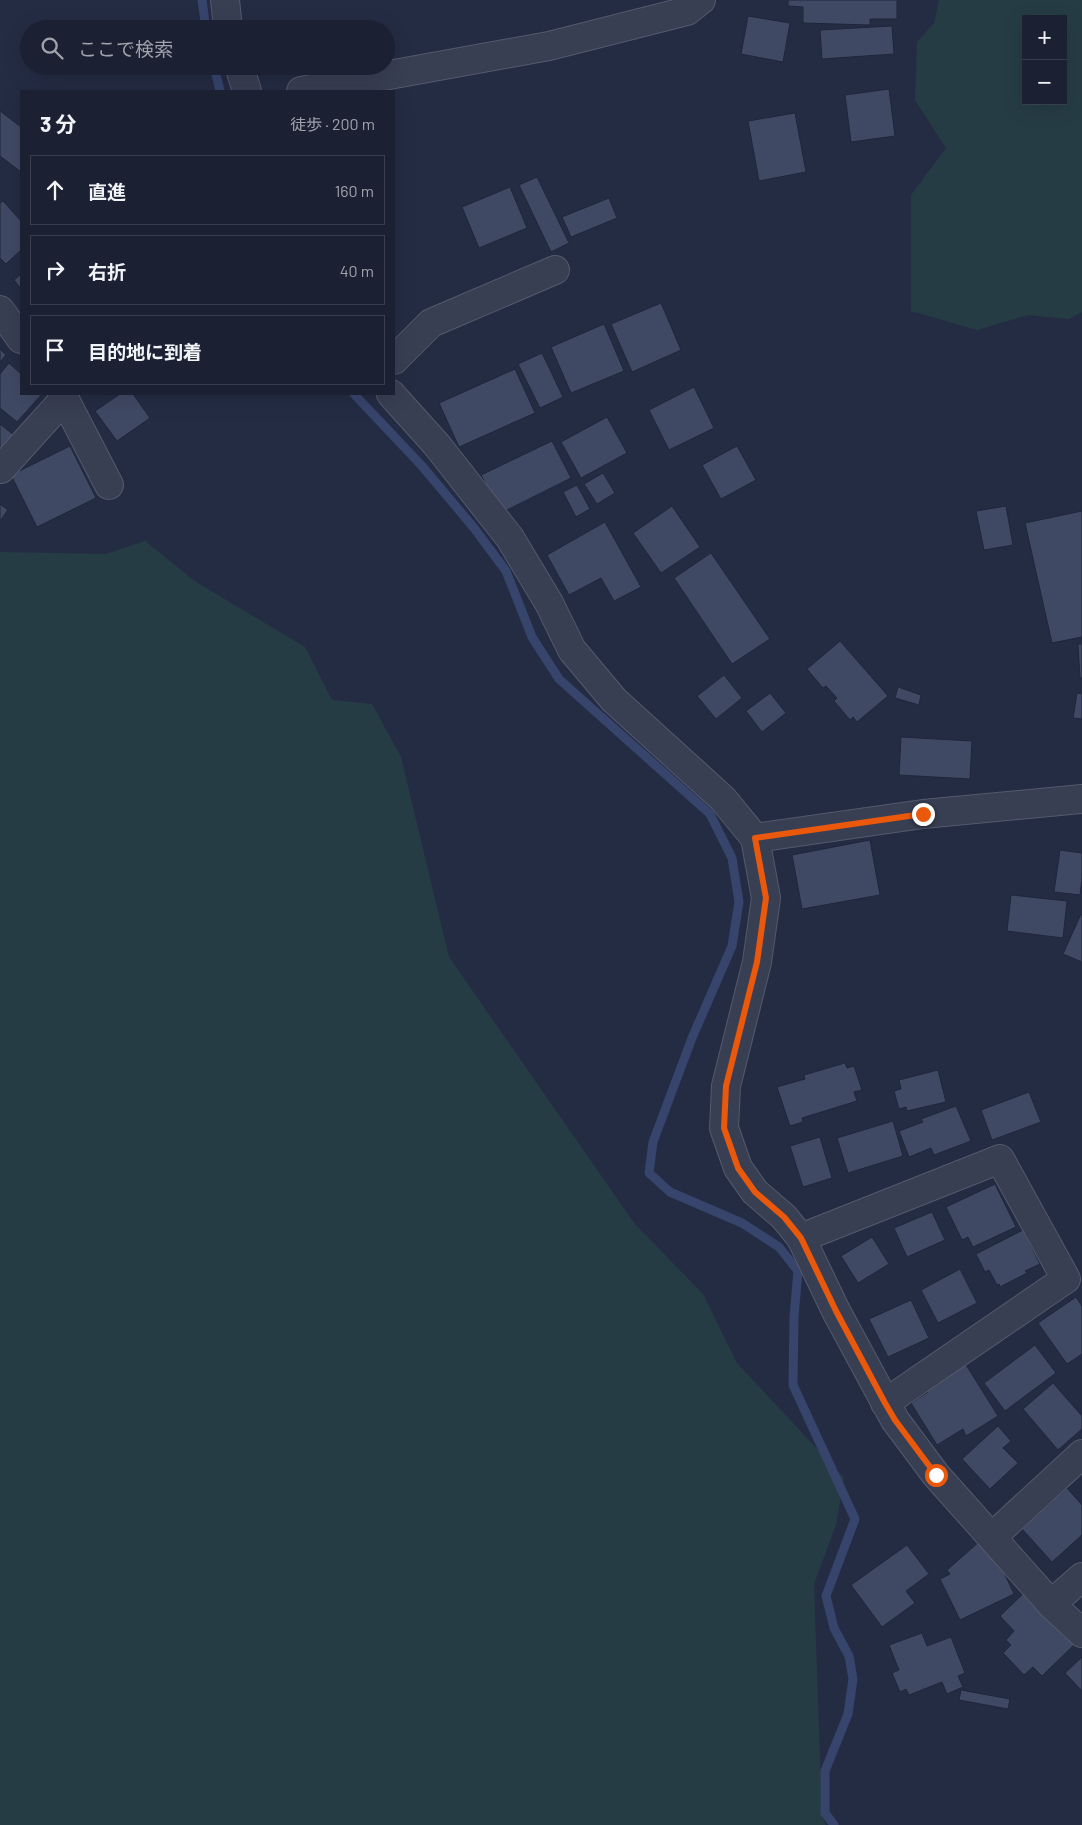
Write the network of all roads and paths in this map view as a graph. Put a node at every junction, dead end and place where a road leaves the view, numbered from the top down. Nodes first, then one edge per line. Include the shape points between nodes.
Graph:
1 (225, 0) edge
2 (700, 0) edge
3 (227, 20) edge
4 (395, 74) edge
5 (242, 75) edge
6 (389, 75) edge
7 (247, 90) edge
8 (307, 90) edge
9 (555, 270) dead end
10 (0, 310) edge
11 (20, 338) edge
12 (395, 359) edge
13 (392, 395) edge
14 (63, 396) edge
15 (1, 469) edge
16 (110, 485) dead end
17 (1082, 799) edge
18 (755, 838) junction
19 (801, 1238) junction
20 (885, 1403) junction
21 (1082, 1454) edge
22 (992, 1536) junction
23 (1082, 1577) edge
24 (1051, 1604) junction
25 (1082, 1633) edge

1 - 3 street
2 - 4 street via 687,11 549,46
5 - 7 street
6 - 8 street
9 - 12 street via 431,323
10 - 11 street
13 - 18 street via 436,444 510,538 549,603 572,650 614,700 723,798
14 - 15 street
14 - 16 street
17 - 18 street via 923,814
18 - 19 street via 766,898 757,962 726,1086 724,1128 738,1168 755,1192 784,1217
19 - 20 street
19 - 20 street via 1000,1160 1066,1279
20 - 22 street via 936,1475
21 - 22 street
22 - 24 street
23 - 24 street
24 - 25 street

